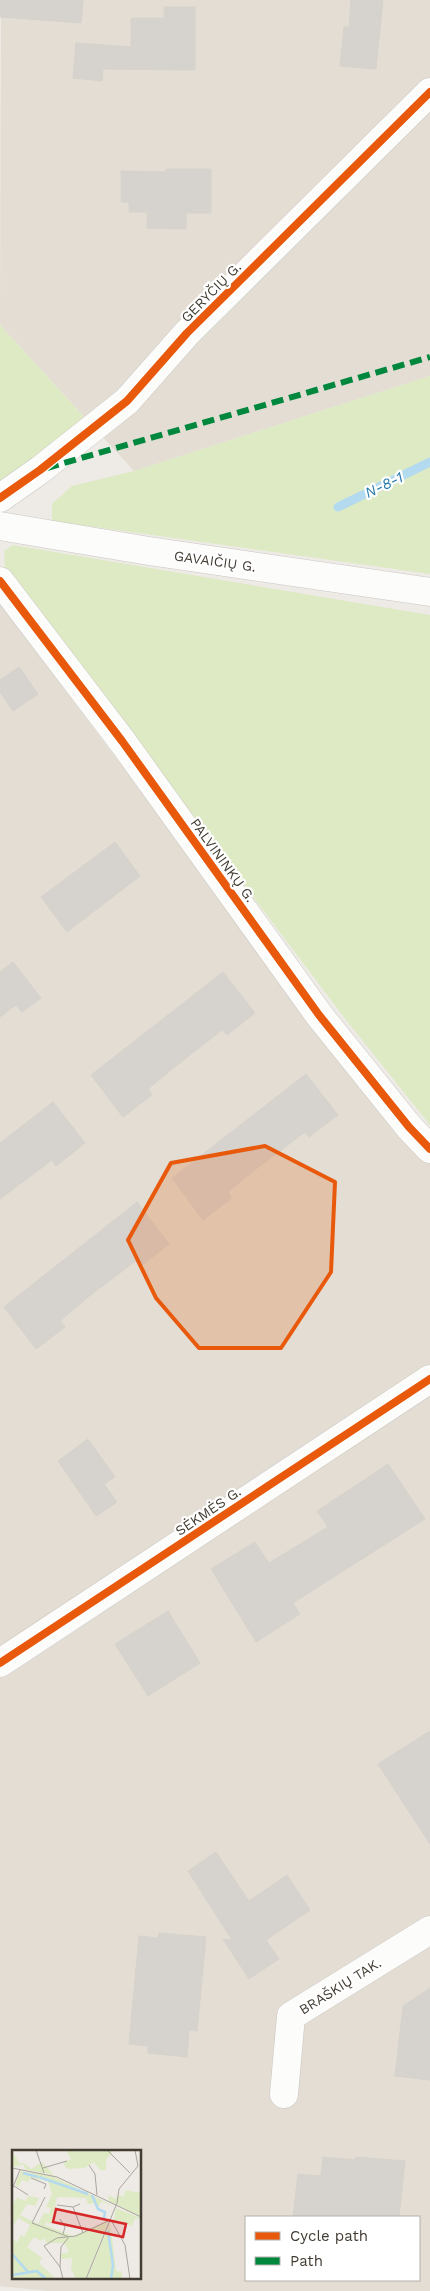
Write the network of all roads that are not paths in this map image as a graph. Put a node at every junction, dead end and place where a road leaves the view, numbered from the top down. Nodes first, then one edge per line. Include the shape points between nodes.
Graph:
1 (430, 92) edge
2 (0, 498) edge
3 (0, 526) edge
4 (0, 581) edge
5 (430, 592) edge
6 (430, 1149) edge
7 (430, 1379) edge
8 (0, 1663) edge
9 (430, 1930) edge
10 (284, 2094) dead end

1 - 2 street, GERYČIŲ G. via 187,333 127,401
3 - 5 street, GAVAIČIŲ G.
4 - 6 street, PALVININKŲ G. via 122,741 319,1015
7 - 8 street, SĖKMĖS G.
9 - 10 street, BRAŠKIŲ TAK. via 291,2016

